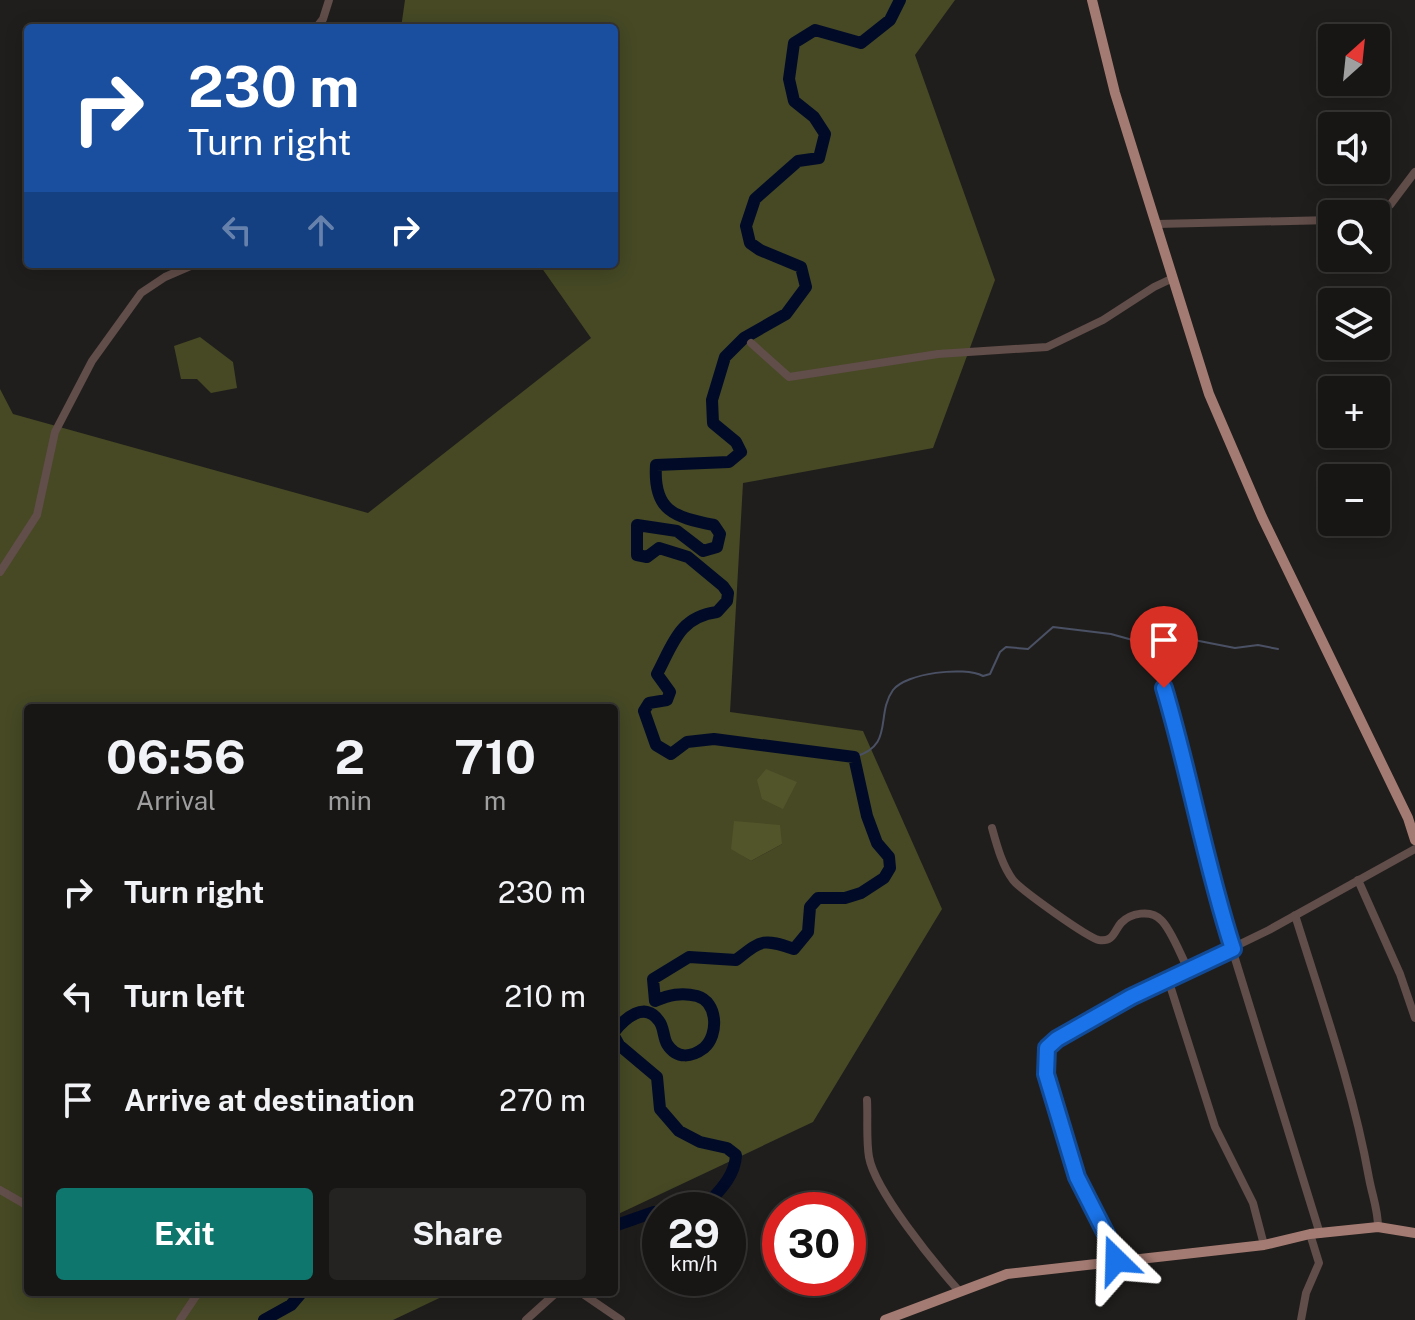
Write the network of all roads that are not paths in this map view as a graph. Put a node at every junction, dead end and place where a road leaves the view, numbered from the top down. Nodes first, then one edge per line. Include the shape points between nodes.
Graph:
1 (1092, 0) edge
2 (326, 1) edge
3 (319, 24) edge
4 (1414, 175) edge
5 (1390, 205) edge
6 (1318, 220) edge
7 (1157, 224) junction
8 (186, 268) edge
9 (1173, 278) junction
10 (751, 343) dead end
11 (0, 572) edge
12 (1164, 688) dead end
13 (1412, 817) edge
14 (992, 828) dead end
15 (1415, 840) edge
16 (1415, 849) edge
17 (1358, 880) junction
18 (1295, 915) junction
19 (1233, 949) junction
20 (1188, 969) junction
21 (1168, 979) junction
22 (1415, 1018) edge
23 (867, 1100) dead end
24 (0, 1190) edge
25 (24, 1204) edge
26 (1378, 1227) junction
27 (1415, 1233) edge
28 (1315, 1234) junction
29 (1264, 1245) junction
30 (1116, 1260) junction
31 (959, 1291) junction
32 (196, 1296) edge
33 (553, 1296) edge
34 (586, 1296) edge
35 (906, 1315) edge
36 (180, 1320) edge
37 (526, 1320) edge
38 (621, 1320) edge
39 (885, 1320) edge
40 (1301, 1320) edge

1 - 7 main road
2 - 3 street
4 - 5 street
6 - 7 street
7 - 9 main road
8 - 11 street via 141,293 92,361 55,432 37,515
9 - 10 street via 1047,347 938,354 789,377
9 - 13 main road via 1209,394 1238,462 1337,674
12 - 19 street
13 - 15 main road
14 - 20 street via 1014,880 1073,926 1100,940 1114,936 1133,916 1155,916
16 - 17 street
17 - 18 street
17 - 22 street
18 - 19 street
18 - 26 street via 1362,1131
19 - 20 street
19 - 28 street
20 - 21 street
21 - 29 street via 1210,1113 1253,1203
21 - 30 street via 1047,1048 1046,1074 1077,1177
23 - 31 street via 870,1159 879,1181
24 - 25 street
26 - 27 main road
26 - 28 main road
28 - 29 main road
28 - 40 street via 1319,1263
29 - 30 main road
30 - 31 main road via 1007,1274
31 - 35 main road
32 - 36 street
33 - 37 street
34 - 38 street
35 - 39 main road

